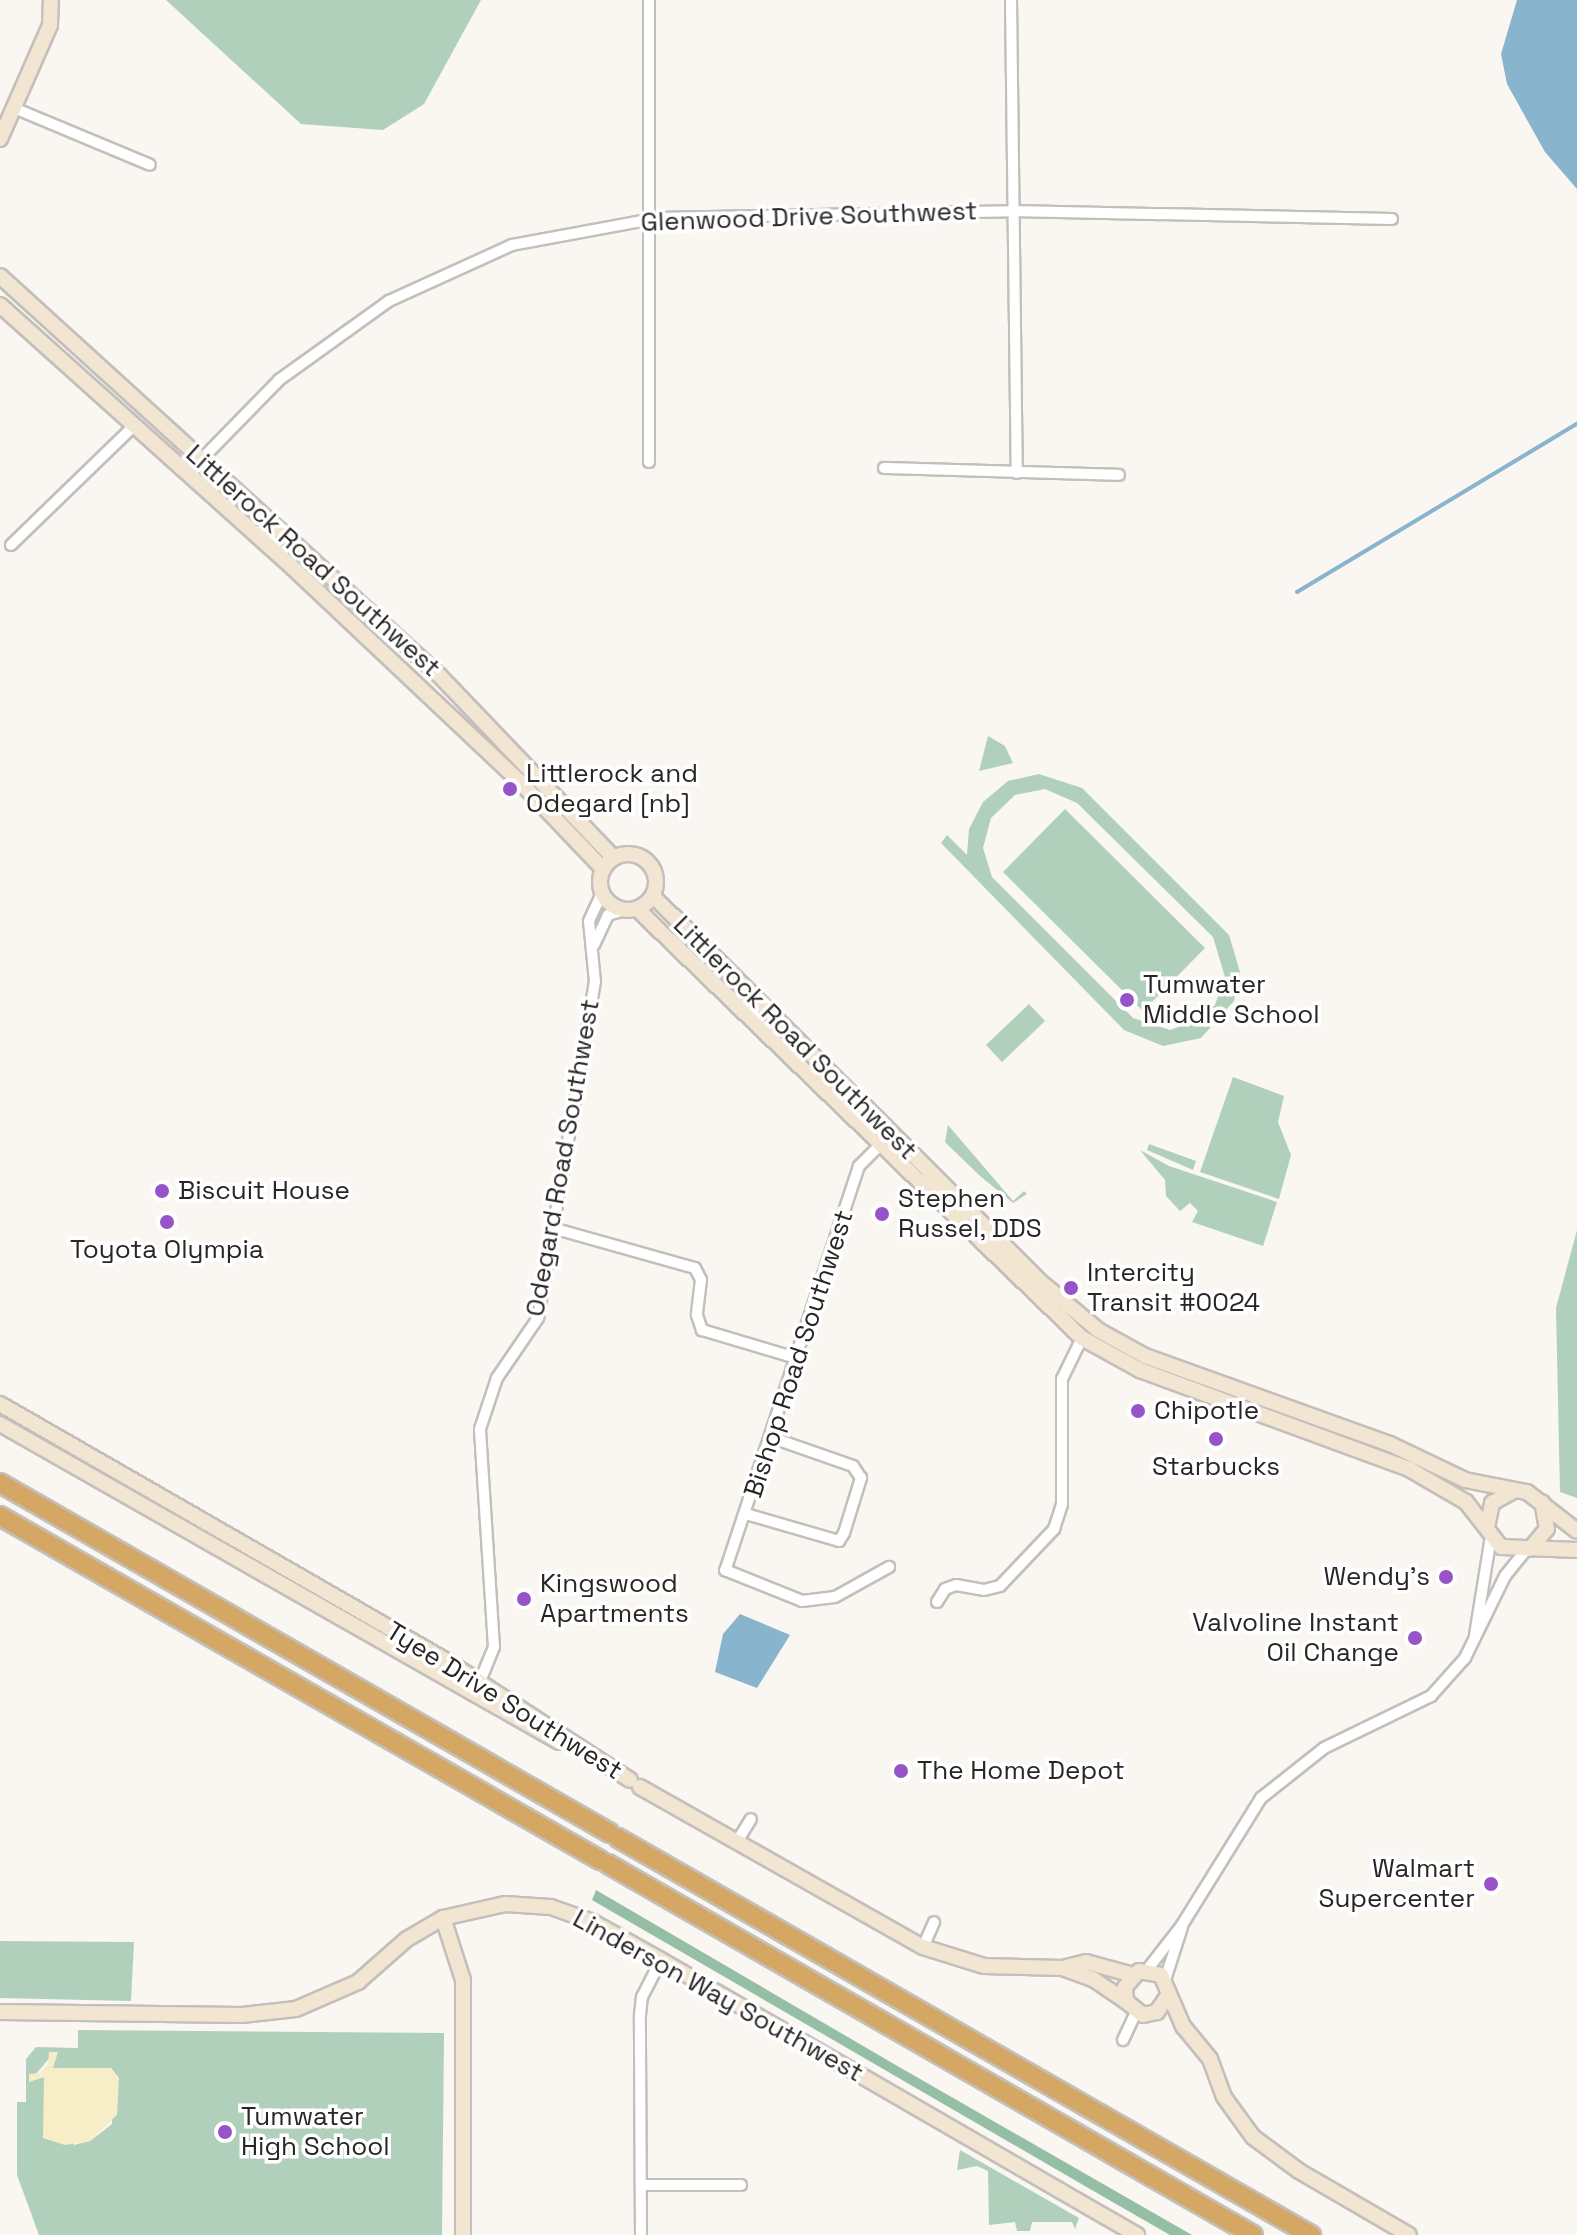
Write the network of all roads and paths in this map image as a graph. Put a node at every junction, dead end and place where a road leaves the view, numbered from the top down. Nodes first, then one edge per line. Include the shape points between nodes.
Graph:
1 (51, 0) edge
2 (649, 0) edge
3 (1011, 0) edge
4 (14, 108) junction
5 (0, 139) edge
6 (150, 165) dead end
7 (1012, 211) junction
8 (1392, 219) dead end
9 (648, 220) junction
10 (0, 276) edge
11 (0, 305) edge
12 (135, 425) junction
13 (202, 459) junction
14 (649, 462) dead end
15 (884, 468) dead end
16 (1017, 473) junction
17 (1119, 475) dead end
18 (11, 545) dead end
19 (609, 863) junction
20 (602, 893) junction
21 (653, 896) junction
22 (631, 909) junction
23 (594, 947) junction
24 (881, 1144) junction
25 (556, 1229) junction
26 (1082, 1338) junction
27 (799, 1359) junction
28 (0, 1404) edge
29 (0, 1424) edge
30 (773, 1438) junction
31 (0, 1483) edge
32 (1519, 1490) junction
33 (1542, 1502) junction
34 (746, 1514) junction
35 (0, 1516) edge
36 (0, 1529) edge
37 (1577, 1531) edge
38 (1490, 1534) junction
39 (1528, 1550) junction
40 (1577, 1550) edge
41 (889, 1567) dead end
42 (135, 1594) junction
43 (937, 1602) dead end
44 (1475, 1635) junction
45 (477, 1688) junction
46 (640, 1787) dead end
47 (751, 1819) dead end
48 (736, 1843) junction
49 (443, 1918) junction
50 (934, 1922) dead end
51 (1182, 1925) junction
52 (923, 1947) junction
53 (661, 1960) junction
54 (1062, 1968) junction
55 (1140, 1972) junction
56 (1167, 1987) junction
57 (1137, 2009) junction
58 (0, 2012) edge
59 (1183, 2026) junction
60 (1123, 2040) dead end
61 (641, 2185) junction
62 (741, 2185) dead end
63 (463, 2235) edge
64 (641, 2235) edge
65 (1137, 2235) edge
66 (1253, 2235) edge
67 (1311, 2235) edge
68 (1409, 2235) edge

1 - 4 street via 50,25
2 - 9 street
3 - 7 street
4 - 5 street
4 - 6 street
7 - 8 street, Glenwood Drive Southwest
7 - 9 street, Glenwood Drive Southwest
7 - 16 street via 1020,416
9 - 13 street, Glenwood Drive Southwest via 512,245 389,301 279,380
9 - 14 street
10 - 13 street, Littlerock Road Southwest
11 - 12 street, Littlerock Road Southwest
12 - 18 street
12 - 19 street, Littlerock Road Southwest
13 - 19 street, Littlerock Road Southwest via 439,675
15 - 16 street
16 - 17 street
19 - 20 street
19 - 21 street, Littlerock Road Southwest via 632,854 648,862 656,878
20 - 22 street, Littlerock Road Southwest
20 - 23 street, Odegard Road Southwest via 589,921
21 - 22 street, Littlerock Road Southwest
21 - 32 street, Littlerock Road Southwest via 1042,1283 1098,1330 1145,1356 1390,1444 1465,1480
22 - 23 street via 608,915
22 - 24 street, Littlerock Road Southwest
23 - 25 street, Odegard Road Southwest via 595,982
24 - 26 street, Littlerock Road Southwest
24 - 27 street, Bishop Road Southwest via 859,1166
25 - 27 street via 695,1268 701,1280 697,1315 702,1330
25 - 45 street, Odegard Road Southwest via 536,1323 497,1378 482,1417 481,1480 494,1647
26 - 38 street, Littlerock Road Southwest via 1140,1370 1409,1469 1466,1502
26 - 43 street via 1062,1379 1062,1504 1054,1529 1000,1586 984,1590 956,1585 945,1589
27 - 30 street, Bishop Road Southwest
28 - 45 street, Tyee Drive Southwest
29 - 45 street, Tyee Drive Southwest
30 - 34 street, Bishop Road Southwest
30 - 34 street via 853,1466 861,1478 844,1533 839,1541
31 - 67 highway
32 - 33 street, Littlerock Road Southwest
32 - 38 street via 1492,1503
33 - 37 street, Littlerock Road Southwest
33 - 39 street via 1547,1529
34 - 41 street, Bishop Road Southwest via 725,1570 802,1601 835,1597
35 - 42 highway
36 - 42 highway
38 - 39 street, Littlerock Road Southwest via 1501,1547
38 - 44 street
39 - 40 street, Littlerock Road Southwest
39 - 44 street via 1505,1576
42 - 66 highway
44 - 51 street via 1465,1658 1431,1696 1324,1748 1261,1798
45 - 45 street, Tyee Drive Southwest via 630,1780
46 - 48 street, Tyee Drive Southwest
47 - 48 street
48 - 52 street, Tyee Drive Southwest
49 - 53 street, Linderson Way Southwest via 505,1904 551,1907 593,1922
49 - 58 street, Linderson Way Southwest via 407,1939 358,1982 296,2009 242,2015
49 - 63 street via 463,1980
50 - 52 street
51 - 55 street
51 - 56 street
52 - 54 street, Tyee Drive Southwest via 984,1966
53 - 61 street via 642,1997 640,2015
53 - 65 street, Linderson Way Southwest
54 - 55 street, Tyee Drive Southwest via 1086,1962
54 - 57 street, Tyee Drive Southwest via 1093,1979
55 - 56 street, Tyee Drive Southwest
55 - 57 street via 1125,1987
56 - 57 street via 1163,2008
56 - 59 street
57 - 59 street, Tyee Drive Southwest
57 - 60 street
59 - 68 street via 1210,2059 1224,2097 1253,2137 1299,2171
61 - 62 street
61 - 64 street

